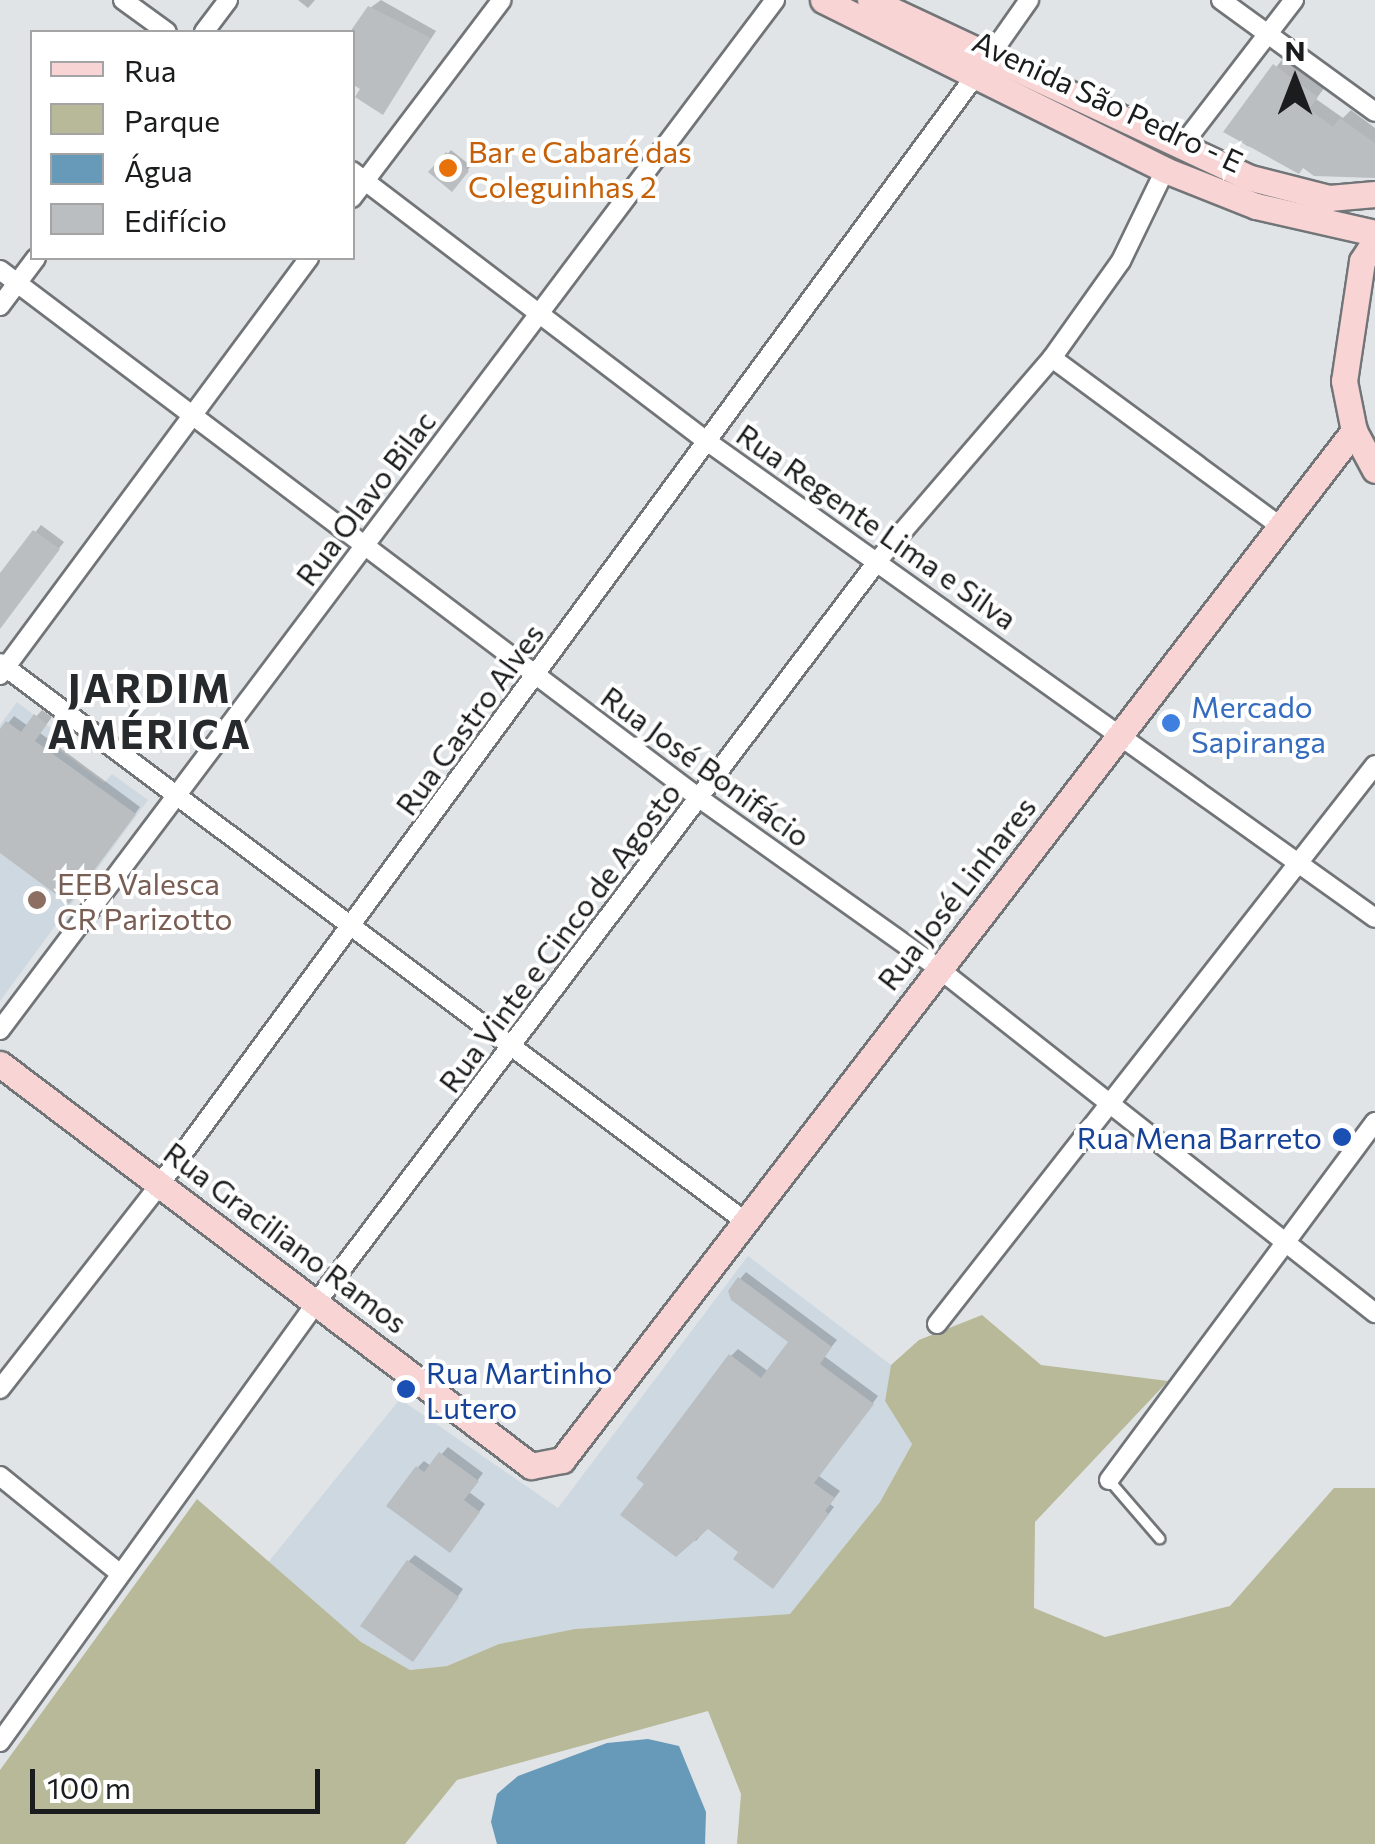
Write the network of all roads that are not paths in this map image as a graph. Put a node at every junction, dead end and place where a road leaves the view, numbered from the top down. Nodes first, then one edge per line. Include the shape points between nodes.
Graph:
1 (122, 0) edge
2 (228, 0) edge
3 (502, 0) edge
4 (775, 0) edge
5 (823, 0) edge
6 (870, 0) edge
7 (1028, 0) edge
8 (1222, 0) edge
9 (1294, 0) edge
10 (164, 30) edge
11 (206, 30) edge
12 (1266, 35) junction
13 (982, 66) junction
14 (1375, 112) edge
15 (1180, 148) junction
16 (1165, 170) junction
17 (359, 176) edge
18 (1375, 195) edge
19 (1375, 233) edge
20 (1375, 241) edge
21 (34, 260) edge
22 (308, 260) edge
23 (0, 270) edge
24 (17, 283) junction
25 (1375, 295) edge
26 (0, 306) edge
27 (538, 311) junction
28 (1351, 322) junction
29 (1052, 358) junction
30 (193, 416) junction
31 (1354, 430) junction
32 (708, 442) junction
33 (1375, 470) edge
34 (1280, 527) junction
35 (365, 545) junction
36 (879, 559) junction
37 (2, 669) edge
38 (536, 674) junction
39 (1122, 733) junction
40 (1375, 764) edge
41 (177, 795) junction
42 (699, 798) junction
43 (1300, 864) junction
44 (1375, 918) edge
45 (352, 924) junction
46 (938, 968) junction
47 (0, 1030) edge
48 (512, 1044) junction
49 (0, 1064) edge
50 (1110, 1107) junction
51 (1375, 1122) edge
52 (162, 1184) junction
53 (746, 1222) junction
54 (1286, 1240) junction
55 (316, 1303) junction
56 (1375, 1312) edge
57 (937, 1324) dead end
58 (0, 1390) edge
59 (531, 1466) joint
60 (0, 1476) edge
61 (1109, 1480) joint
62 (1159, 1538) dead end
63 (118, 1572) junction
64 (0, 1742) edge

1 - 10 street
2 - 11 street
3 - 17 street
4 - 27 street, Rua Olavo Bilac
5 - 13 street, Avenida São Pedro - E
6 - 13 street, Avenida São Pedro - E
7 - 13 street, Rua Castro Alves
8 - 12 street
9 - 12 street
12 - 14 street
12 - 15 street
13 - 15 street, Avenida São Pedro - E
13 - 16 street, Avenida São Pedro - E
13 - 32 street, Rua Castro Alves
15 - 18 street, Avenida São Pedro - E via 1295,191 1329,198
16 - 19 street, Avenida São Pedro - E via 1256,206
16 - 29 street, Rua Vinte e Cinco de Agosto via 1121,261
17 - 27 street, Rua Regente Lima e Silva
18 - 19 street
20 - 28 street via 1362,260
21 - 24 street
22 - 30 street
23 - 24 street, Rua José Bonifácio
24 - 26 street
24 - 30 street, Rua José Bonifácio
25 - 28 street
27 - 32 street, Rua Regente Lima e Silva
27 - 35 street, Rua Olavo Bilac
28 - 31 street via 1344,381
29 - 34 street
29 - 36 street, Rua Vinte e Cinco de Agosto
30 - 35 street, Rua José Bonifácio
30 - 37 street
31 - 33 street
31 - 34 street, Rua José Linhares
32 - 36 street, Rua Regente Lima e Silva
32 - 38 street, Rua Castro Alves
34 - 39 street, Rua José Linhares
35 - 38 street, Rua José Bonifácio
35 - 41 street, Rua Olavo Bilac
36 - 39 street, Rua Regente Lima e Silva
36 - 42 street, Rua Vinte e Cinco de Agosto
37 - 41 street
38 - 42 street, Rua José Bonifácio
38 - 45 street, Rua Castro Alves
39 - 43 street, Rua Regente Lima e Silva
39 - 46 street, Rua José Linhares
40 - 43 street
41 - 45 street
41 - 47 street, Rua Olavo Bilac
42 - 46 street, Rua José Bonifácio
42 - 48 street, Rua Vinte e Cinco de Agosto
43 - 44 street, Rua Regente Lima e Silva
43 - 50 street
45 - 48 street
45 - 52 street, Rua Castro Alves
46 - 50 street, Rua José Bonifácio
46 - 53 street, Rua José Linhares
48 - 53 street
48 - 55 street, Rua Vinte e Cinco de Agosto
49 - 52 street, Rua Graciliano Ramos
50 - 54 street, Rua José Bonifácio
50 - 57 street
51 - 54 street
52 - 55 street, Rua Graciliano Ramos
52 - 58 street, Rua Castro Alves
53 - 59 street, Rua José Linhares via 562,1460
54 - 56 street, Rua José Bonifácio
54 - 61 street
55 - 59 street, Rua Graciliano Ramos
55 - 63 street, Rua Vinte e Cinco de Agosto
60 - 63 street
61 - 62 lane
63 - 64 street, Rua Vinte e Cinco de Agosto

